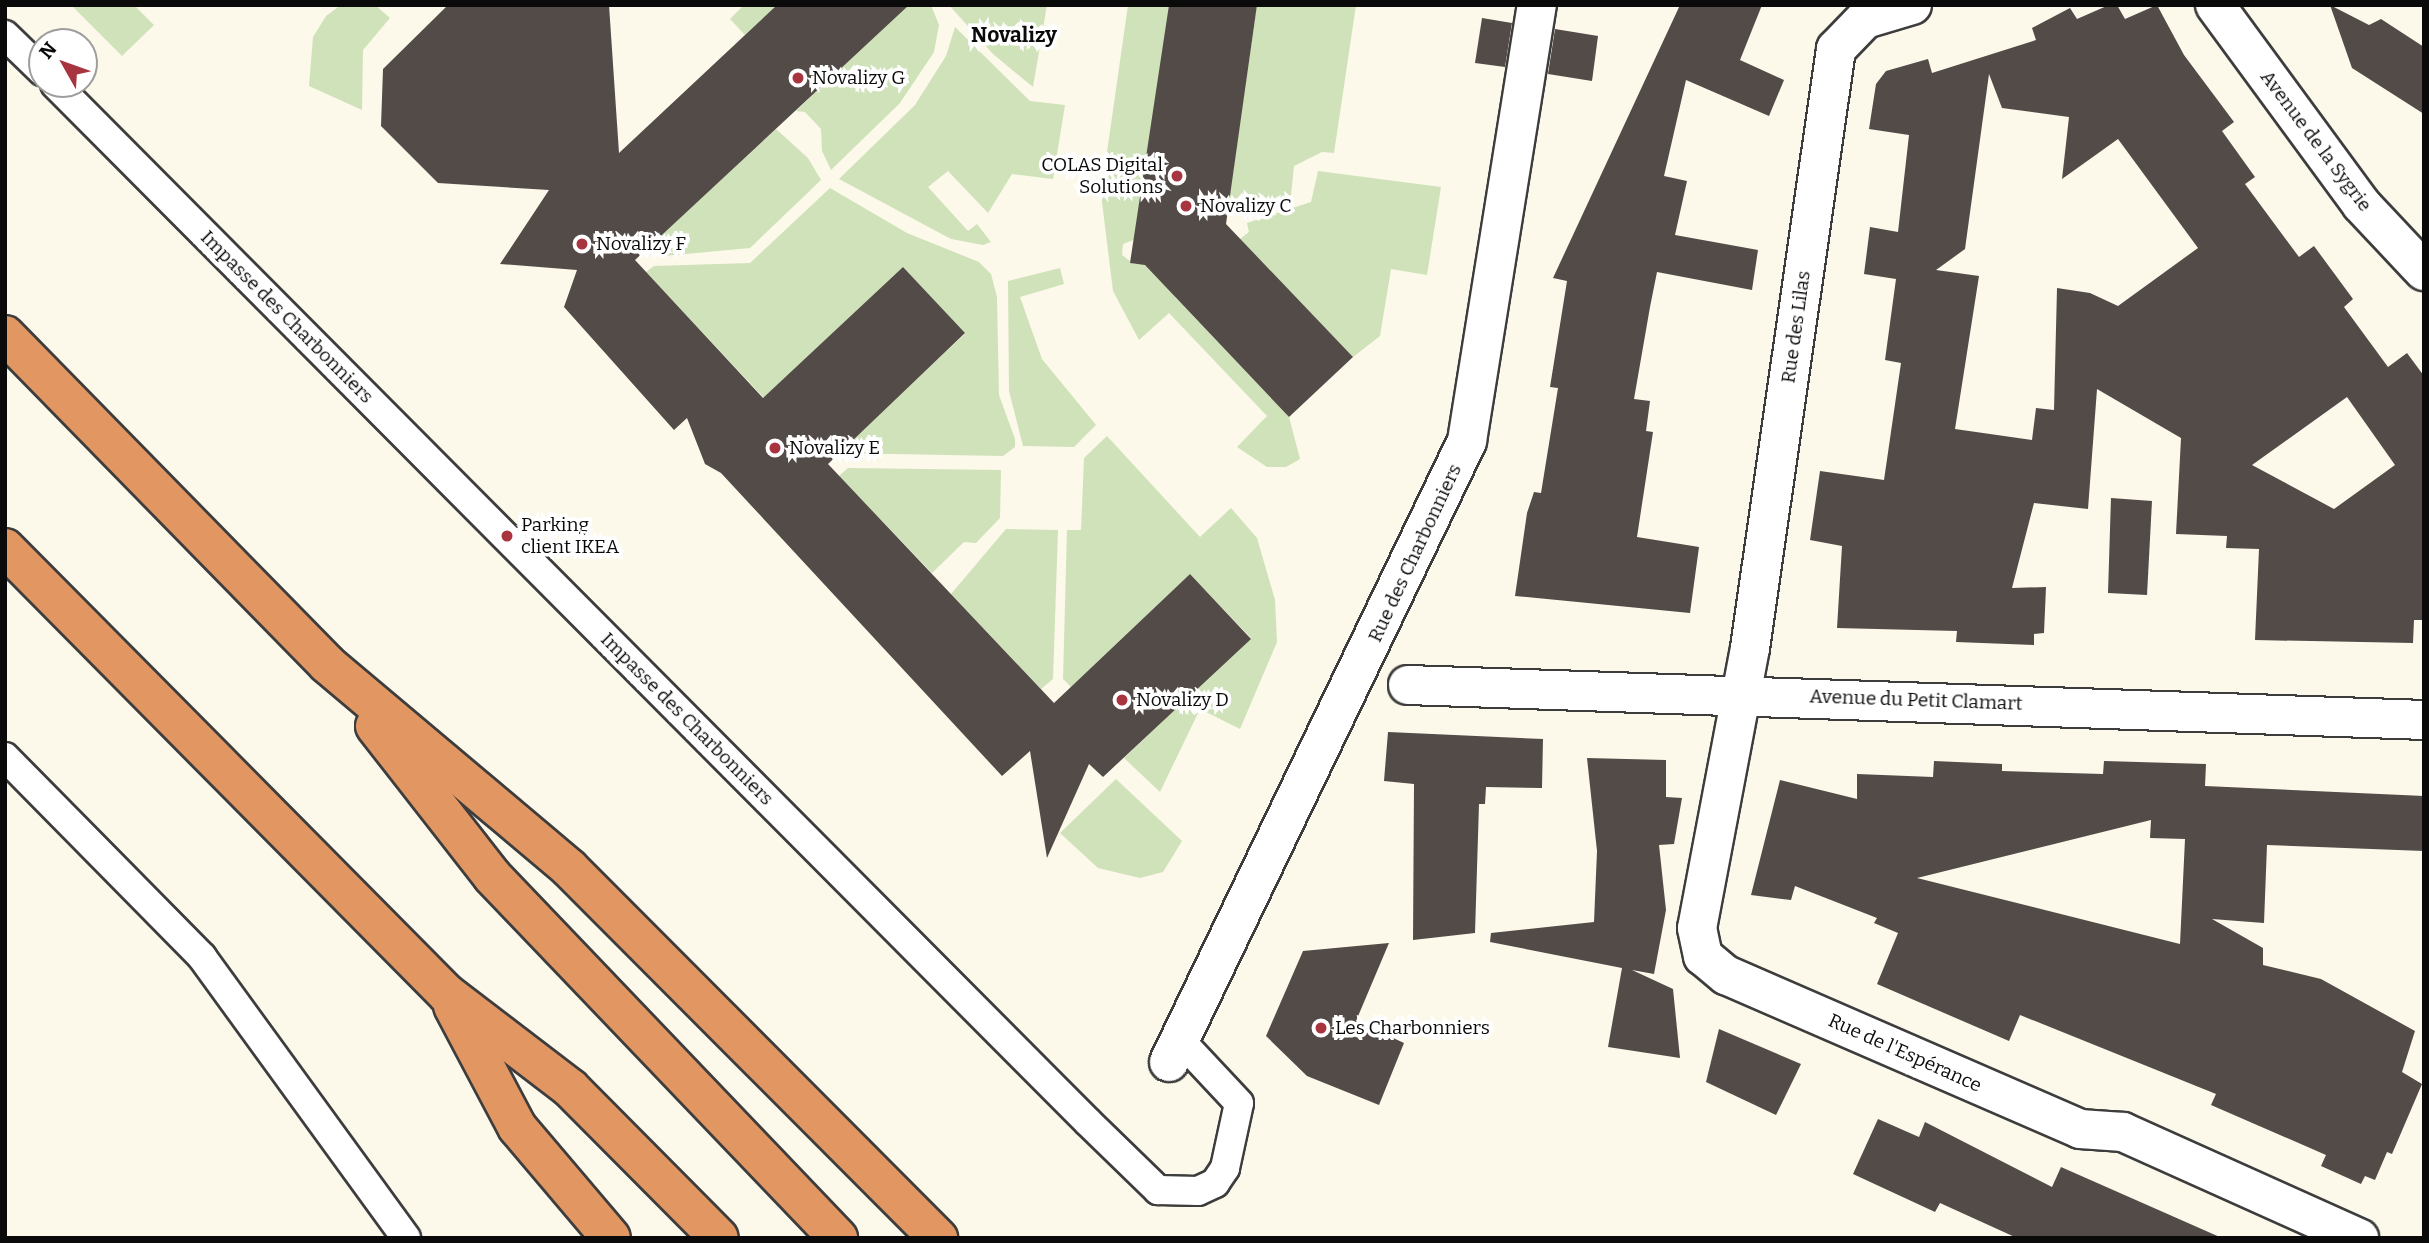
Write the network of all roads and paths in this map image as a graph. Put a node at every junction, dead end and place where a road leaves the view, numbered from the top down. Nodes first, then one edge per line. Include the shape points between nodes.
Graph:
1 (1537, 5) edge
2 (1912, 5) edge
3 (2215, 5) edge
4 (5, 34) edge
5 (28, 57) edge
6 (69, 98) edge
7 (2424, 271) edge
8 (5, 335) edge
9 (5, 548) edge
10 (327, 664) junction
11 (1408, 685) dead end
12 (1742, 693) junction
13 (2424, 720) edge
14 (5, 757) edge
15 (447, 995) junction
16 (1174, 1051) joint
17 (406, 1238) edge
18 (611, 1238) edge
19 (719, 1238) edge
20 (838, 1238) edge
21 (939, 1238) edge
22 (2358, 1238) edge

1 - 16 street, Rue des Charbonniers via 1467,441
2 - 12 street, Rue des Lilas via 1864,19 1836,49
3 - 7 street, Avenue de la Sygrie via 2361,204
4 - 5 lane
6 - 16 lane, Impasse des Charbonniers via 1158,1190 1198,1191 1215,1183 1225,1168 1239,1103
8 - 10 highway
9 - 15 highway
10 - 20 highway via 492,876
10 - 21 highway via 569,868
11 - 12 street, Avenue du Petit Clamart
12 - 13 street, Avenue du Petit Clamart
12 - 22 street, Rue de l'Espérance via 1697,928 1703,956 1726,975 2080,1129 2123,1132
14 - 17 lane via 202,957
15 - 18 highway via 517,1127
15 - 19 highway via 570,1088

